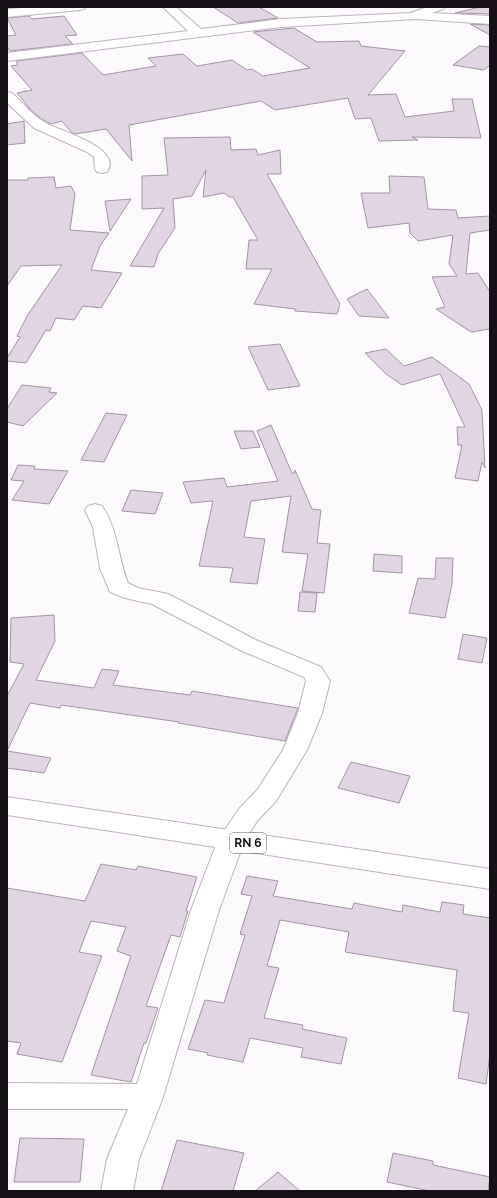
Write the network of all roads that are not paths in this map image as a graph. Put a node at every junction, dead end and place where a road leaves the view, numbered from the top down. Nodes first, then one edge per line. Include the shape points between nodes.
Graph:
1 (80, 7) edge
2 (169, 7) edge
3 (329, 7) edge
4 (439, 7) edge
5 (7, 13) edge
6 (412, 16) junction
7 (335, 19) junction
8 (490, 20) edge
9 (199, 34) junction
10 (7, 57) edge
11 (7, 96) edge
12 (102, 169) dead end
13 (95, 510) dead end
14 (7, 806) edge
15 (231, 840) junction
16 (490, 880) edge
17 (7, 1096) edge
18 (148, 1097) junction
19 (116, 1191) edge

1 - 5 street
2 - 9 street
3 - 7 street
4 - 6 street
6 - 7 street
6 - 8 street
7 - 9 street
9 - 10 street
11 - 12 street via 39,125 92,149 101,156
13 - 15 street via 103,527 111,568 118,587 131,593 160,599 250,646 313,672 318,681 310,713 295,750 267,795 248,815
14 - 15 street, RN 6
15 - 16 street, RN 6
15 - 18 street via 205,910
17 - 18 street
18 - 19 street via 122,1159

